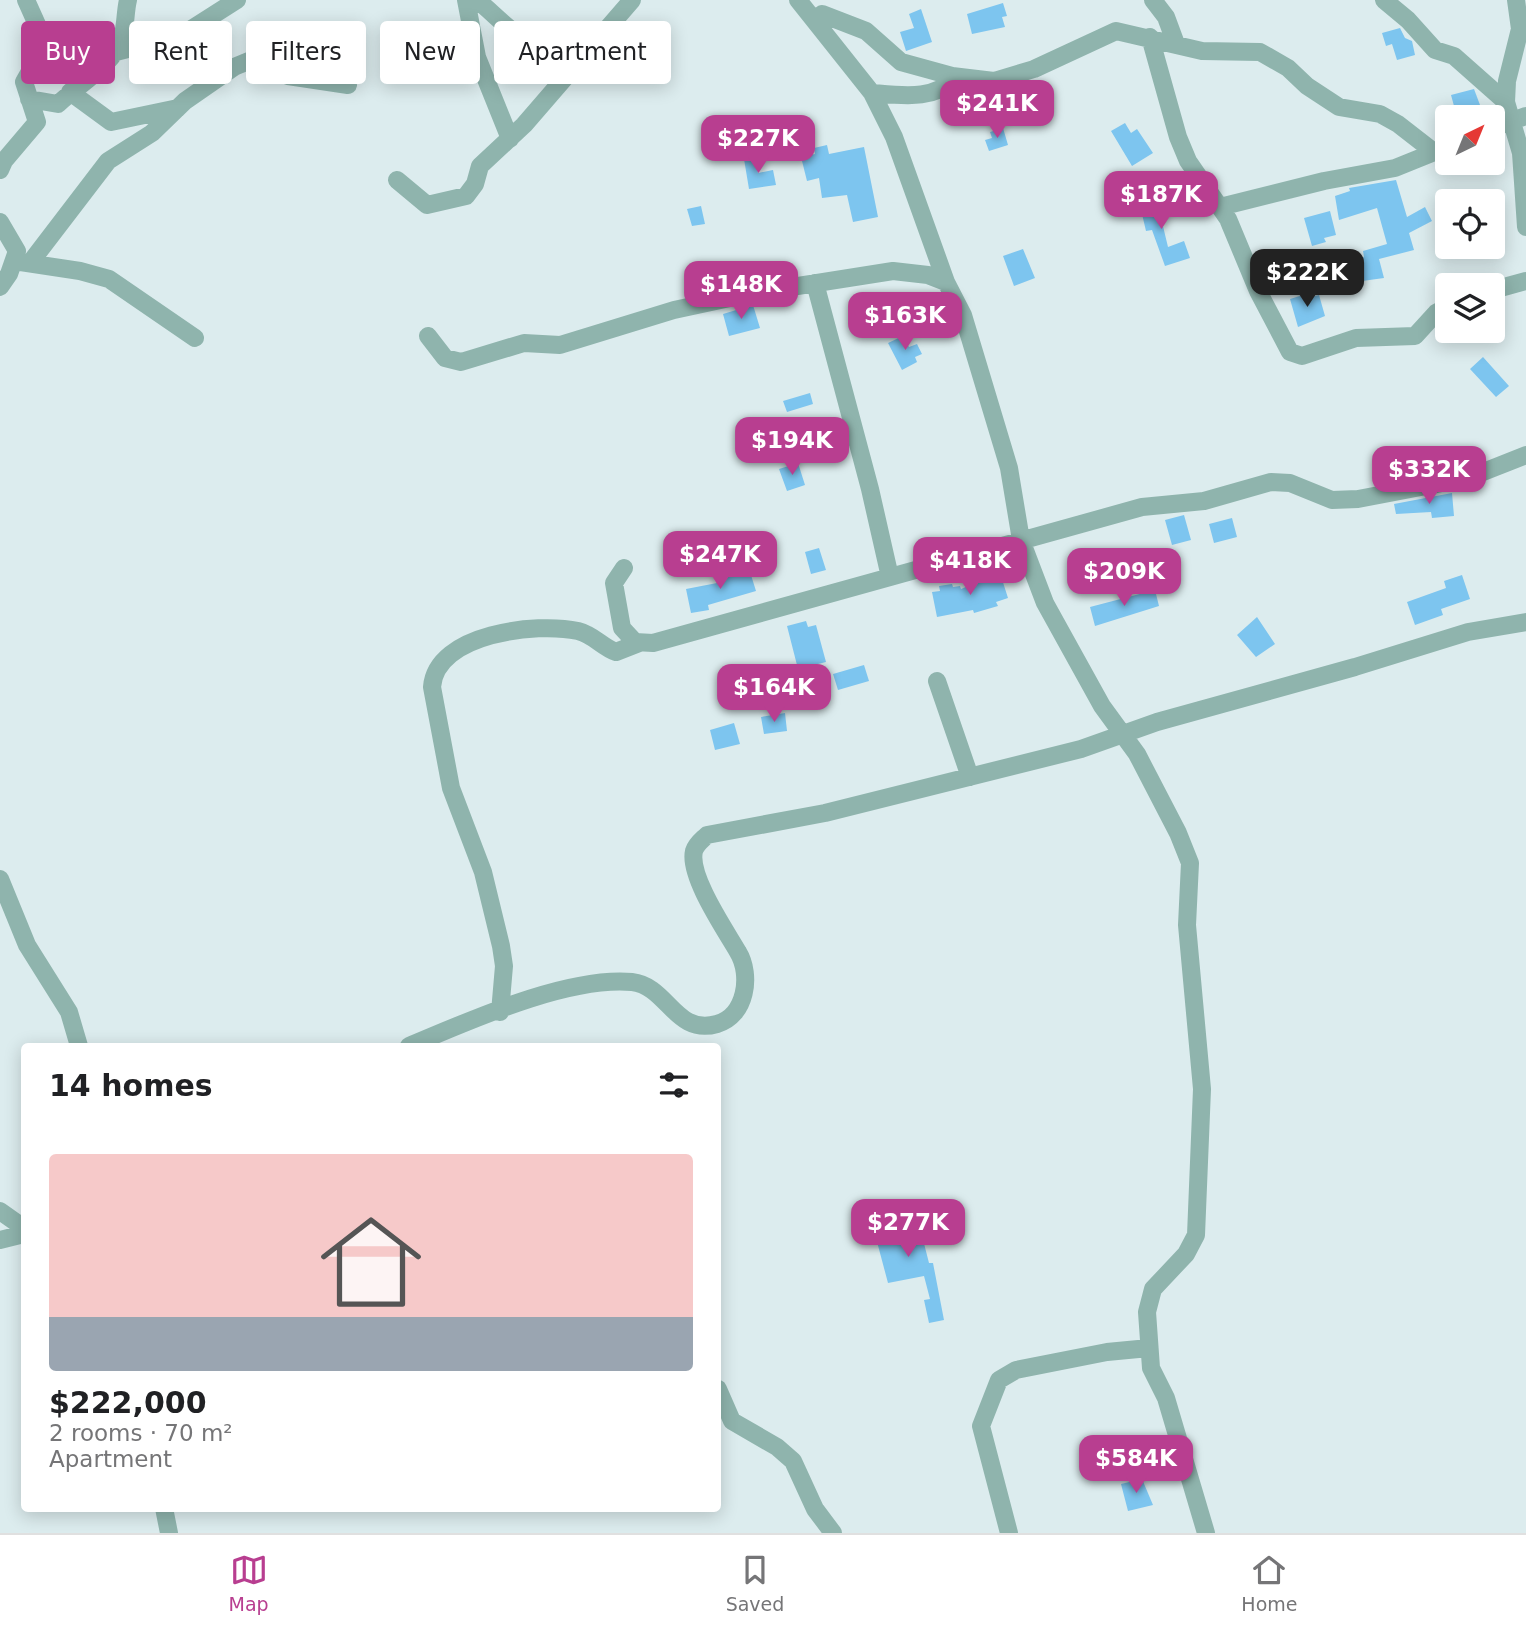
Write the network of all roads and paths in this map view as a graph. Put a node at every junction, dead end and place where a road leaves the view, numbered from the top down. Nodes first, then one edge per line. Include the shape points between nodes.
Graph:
1 (26, 0) edge
2 (128, 0) edge
3 (237, 0) edge
4 (466, 0) edge
5 (477, 0) edge
6 (632, 0) edge
7 (798, 0) edge
8 (1384, 0) edge
9 (1516, 0) edge
10 (1156, 6) edge
11 (822, 15) edge
12 (503, 21) edge
13 (615, 21) edge
14 (1148, 37) junction
15 (1176, 44) junction
16 (116, 52) junction
17 (960, 77) junction
18 (559, 84) edge
19 (348, 85) dead end
20 (70, 92) junction
21 (872, 93) junction
22 (29, 99) junction
23 (1506, 102) junction
24 (178, 108) junction
25 (1519, 118) edge
26 (510, 139) junction
27 (1435, 146) edge
28 (1435, 152) edge
29 (0, 170) edge
30 (397, 180) dead end
31 (1220, 207) junction
32 (0, 222) edge
33 (1526, 228) edge
34 (22, 262) junction
35 (1526, 281) edge
36 (946, 282) junction
37 (815, 283) junction
38 (0, 287) edge
39 (1505, 287) edge
40 (1435, 314) edge
41 (428, 336) dead end
42 (195, 338) dead end
43 (1526, 455) edge
44 (1021, 541) junction
45 (624, 568) dead end
46 (890, 577) junction
47 (1526, 622) edge
48 (639, 643) junction
49 (937, 681) dead end
50 (1124, 734) junction
51 (970, 778) junction
52 (0, 879) edge
53 (499, 1012) junction
54 (78, 1043) edge
55 (417, 1043) edge
56 (0, 1211) edge
57 (21, 1226) edge
58 (21, 1235) edge
59 (0, 1240) edge
60 (1149, 1348) junction
61 (721, 1396) edge
62 (165, 1512) edge
63 (169, 1533) edge
64 (833, 1533) edge
65 (1009, 1533) edge
66 (1206, 1533) edge

1 - 22 street via 39,29 41,52 24,82
2 - 16 street via 124,33
3 - 16 street via 182,35
4 - 26 street via 477,57
5 - 12 street
6 - 13 street
7 - 11 street
8 - 23 street via 1435,50 1454,56
9 - 23 street via 1520,29
10 - 14 street via 1156,26
10 - 15 street via 1166,17
11 - 17 street via 866,31 901,62
11 - 21 street via 852,71
14 - 15 street
14 - 17 street via 1116,31 1034,69 994,81
14 - 31 street via 1188,161
15 - 27 street via 1221,53 1260,52 1339,107 1380,114
16 - 20 street
17 - 21 street via 939,92 912,96
18 - 26 street
19 - 24 street via 288,76 251,60
20 - 22 street via 52,104
20 - 24 street via 111,122
21 - 36 street via 894,137
22 - 29 street via 37,115 36,125
23 - 25 street
24 - 34 street via 152,133 108,161
25 - 33 street
26 - 30 street via 480,166 472,189 458,199 427,205
28 - 31 street via 1395,168
31 - 40 street via 1285,345 1295,355 1356,338 1415,336
32 - 34 street
34 - 38 street
34 - 42 street via 109,279
35 - 39 street
36 - 37 street via 893,271
36 - 44 street via 963,315 1009,468
37 - 41 street via 674,310 560,345 513,344 461,362 445,358
37 - 46 street
43 - 44 street via 1468,478 1359,499 1332,500 1290,483 1271,482 1204,501 1142,507
44 - 46 street
44 - 50 street via 1045,603 1102,706
45 - 48 street via 614,583 617,615 626,634
46 - 48 street via 653,643
47 - 50 street via 1468,632
48 - 53 street via 615,652 577,631 503,632 452,653 433,677 451,789 483,872 501,946
49 - 51 street
50 - 51 street
50 - 60 street via 1190,863 1187,925 1202,1089 1195,1239 1149,1297
51 - 53 street via 708,835 698,843 697,872 746,972 741,1002 727,1020 694,1025 677,1016 649,987 632,982 555,992
52 - 54 street via 23,938 69,1012
53 - 55 street
56 - 57 street
58 - 59 street
60 - 65 street via 1016,1370 999,1380 981,1426
60 - 66 street via 1151,1368 1166,1398
61 - 64 street via 732,1421 793,1461 815,1509
62 - 63 street

